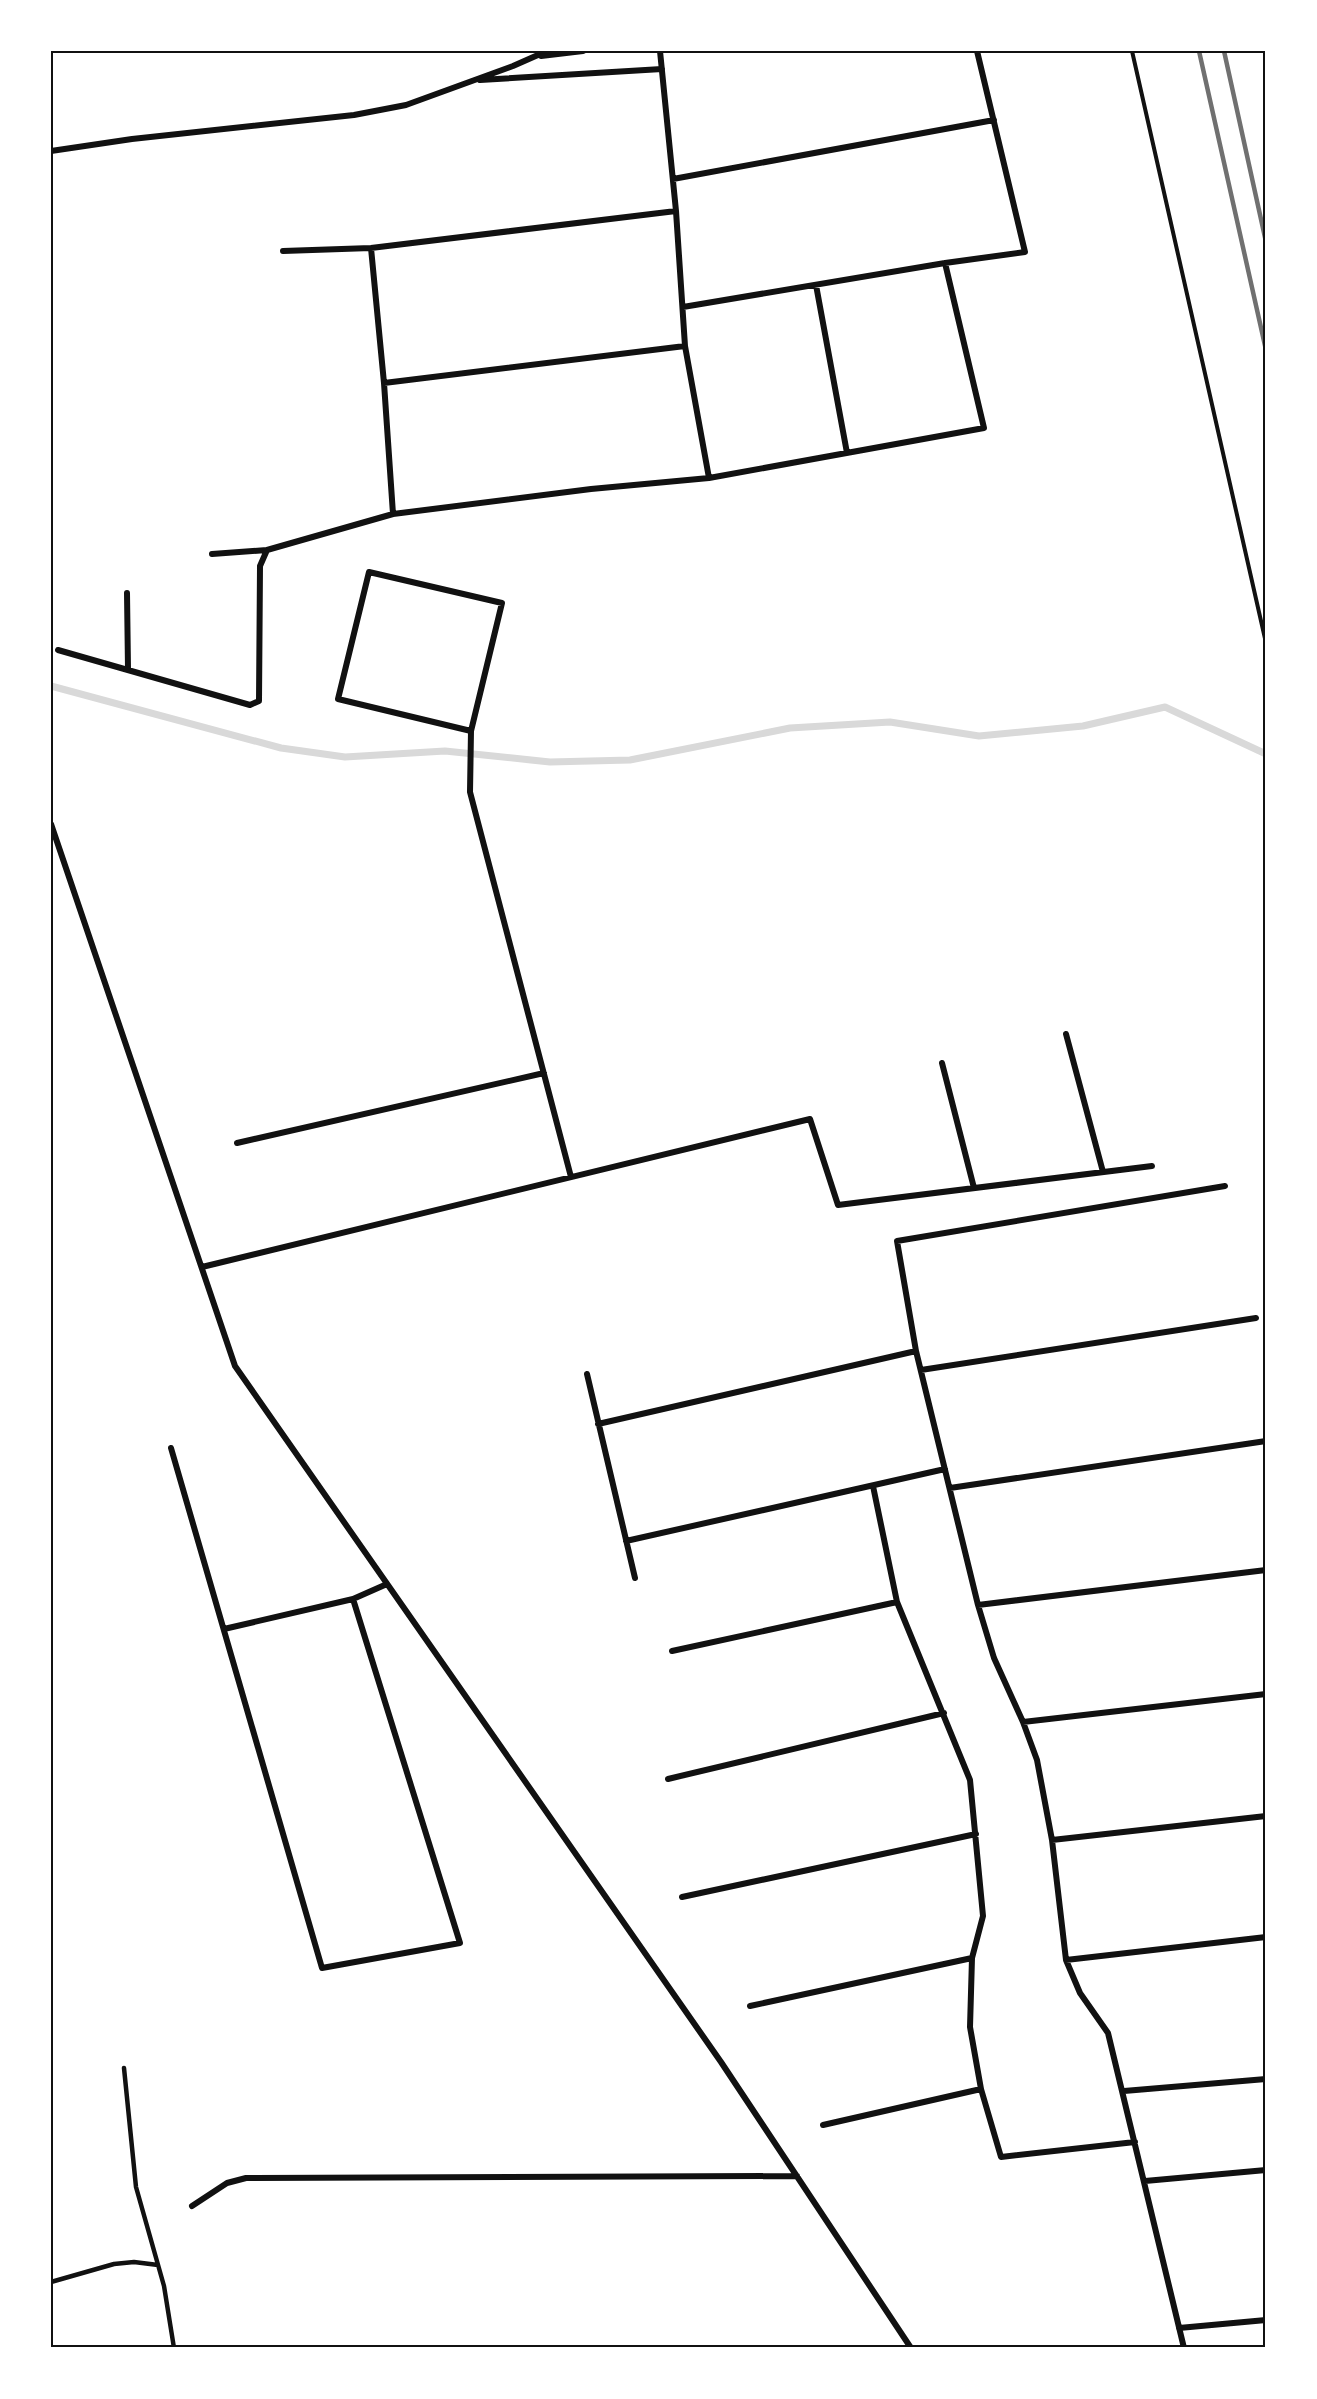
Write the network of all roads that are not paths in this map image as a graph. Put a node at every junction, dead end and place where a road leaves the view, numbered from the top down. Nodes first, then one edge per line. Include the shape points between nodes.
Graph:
1 (547, 51) edge
2 (583, 51) edge
3 (660, 51) edge
4 (977, 51) edge
5 (534, 57) junction
6 (662, 69) junction
7 (471, 81) junction
8 (994, 120) junction
9 (51, 151) edge
10 (673, 179) junction
11 (676, 211) junction
12 (371, 248) junction
13 (283, 251) dead end
14 (945, 263) junction
15 (816, 285) junction
16 (683, 307) junction
17 (685, 346) junction
18 (384, 383) junction
19 (847, 453) junction
20 (709, 478) junction
21 (393, 514) junction
22 (267, 549) junction
23 (213, 554) dead end
24 (127, 593) dead end
25 (58, 650) dead end
26 (128, 669) junction
27 (471, 731) junction
28 (51, 824) edge
29 (1066, 1034) dead end
30 (942, 1063) dead end
31 (544, 1073) junction
32 (237, 1143) dead end
33 (1152, 1166) dead end
34 (1103, 1172) junction
35 (571, 1177) junction
36 (1225, 1186) dead end
37 (974, 1188) junction
38 (202, 1267) junction
39 (1256, 1318) dead end
40 (916, 1351) junction
41 (921, 1370) junction
42 (587, 1374) dead end
43 (598, 1424) junction
44 (1266, 1441) edge
45 (171, 1448) dead end
46 (945, 1468) junction
47 (873, 1486) junction
48 (950, 1488) junction
49 (626, 1541) junction
50 (1266, 1570) edge
51 (635, 1578) dead end
52 (387, 1584) junction
53 (353, 1599) junction
54 (897, 1602) junction
55 (978, 1605) junction
56 (224, 1629) junction
57 (672, 1651) dead end
58 (1266, 1694) edge
59 (944, 1713) junction
60 (1023, 1722) junction
61 (668, 1779) dead end
62 (1266, 1816) edge
63 (976, 1834) junction
64 (1052, 1840) junction
65 (682, 1897) dead end
66 (1266, 1938) edge
67 (972, 1958) junction
68 (1066, 1960) junction
69 (750, 2006) dead end
70 (124, 2068) dead end
71 (1266, 2079) edge
72 (981, 2089) junction
73 (1124, 2091) junction
74 (823, 2125) dead end
75 (1135, 2142) junction
76 (1266, 2170) edge
77 (797, 2176) junction
78 (1145, 2181) junction
79 (192, 2206) dead end
80 (158, 2265) junction
81 (51, 2282) edge
82 (1266, 2320) edge
83 (1179, 2328) junction
84 (174, 2348) edge
85 (911, 2348) edge
86 (1184, 2348) edge

1 - 5 street
2 - 5 street
3 - 6 street
4 - 8 street
5 - 7 street
6 - 7 street
6 - 10 street
7 - 9 street via 406,105 354,115 143,137
8 - 10 street
8 - 14 street via 1025,252
10 - 11 street
11 - 12 street
11 - 16 street
12 - 13 street
12 - 18 street
14 - 15 street
14 - 19 street via 984,428
15 - 16 street
15 - 19 street
16 - 17 street
17 - 18 street
17 - 20 street
18 - 21 street
19 - 20 street
20 - 21 street
21 - 22 street
22 - 23 street
22 - 26 street via 260,566 259,701 250,705
24 - 26 street
25 - 26 street
27 - 27 street via 502,603 369,572 338,699
27 - 31 street via 470,792
28 - 38 street
29 - 34 street
30 - 37 street
31 - 32 street
31 - 35 street
33 - 34 street
34 - 37 street
35 - 37 street via 810,1119 838,1205
35 - 38 street
36 - 40 street via 897,1241
38 - 52 street via 235,1366
39 - 41 street
40 - 41 street
40 - 43 street
41 - 46 street
42 - 43 street
43 - 49 street
44 - 48 street
45 - 56 street
46 - 47 street
46 - 48 street
47 - 49 street
47 - 54 street
48 - 55 street
49 - 51 street
50 - 55 street
52 - 53 street
52 - 77 street
53 - 56 street
53 - 56 street via 460,1943 322,1968
54 - 57 street
54 - 59 street
55 - 60 street via 994,1658
58 - 60 street
59 - 61 street
59 - 63 street via 970,1780
60 - 64 street via 1037,1760
62 - 64 street
63 - 65 street
63 - 67 street via 983,1916
64 - 68 street
66 - 68 street
67 - 69 street
67 - 72 street via 970,2027
68 - 73 street via 1080,1993 1108,2033
70 - 80 lane via 136,2187
71 - 73 street
72 - 74 street
72 - 75 street via 1001,2157
73 - 75 street
75 - 78 street
76 - 78 street
77 - 79 street via 246,2178 227,2183
77 - 85 street
78 - 83 street
80 - 81 lane via 114,2264
80 - 84 lane
82 - 83 street
83 - 86 street

